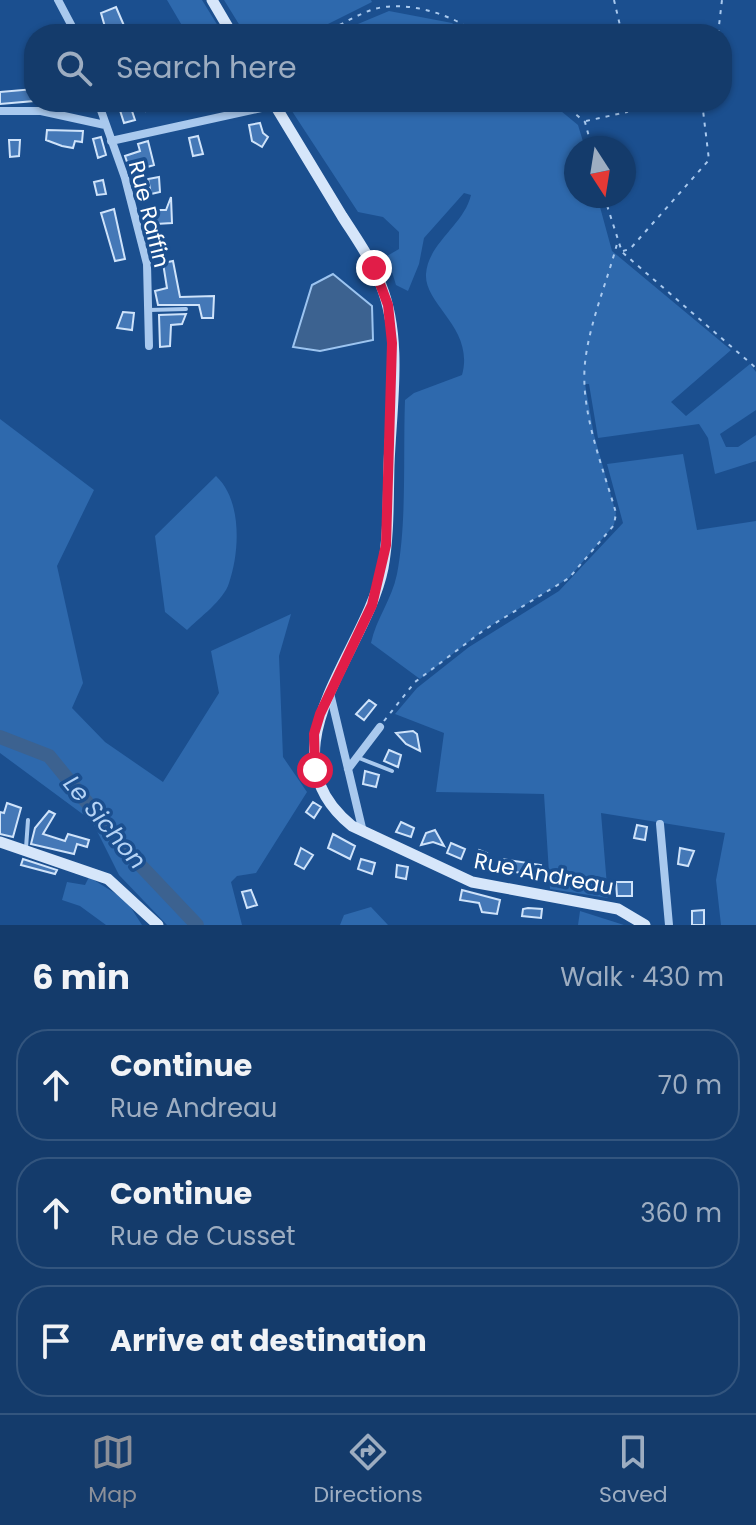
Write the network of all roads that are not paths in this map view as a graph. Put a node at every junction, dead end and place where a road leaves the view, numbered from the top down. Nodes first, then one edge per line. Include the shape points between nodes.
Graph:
1 (58, 0) edge
2 (212, 0) edge
3 (71, 24) edge
4 (226, 24) edge
5 (0, 111) edge
6 (24, 111) edge
7 (46, 112) edge
8 (101, 112) edge
9 (239, 112) edge
10 (279, 112) edge
11 (105, 125) junction
12 (111, 141) junction
13 (186, 309) dead end
14 (149, 310) junction
15 (149, 346) dead end
16 (330, 692) junction
17 (380, 727) road end
18 (357, 757) junction
19 (348, 769) junction
20 (392, 771) dead end
21 (28, 820) dead end
22 (660, 824) dead end
23 (363, 833) junction
24 (0, 842) edge
25 (26, 850) junction
26 (158, 925) edge
27 (645, 925) edge
28 (669, 925) edge

1 - 3 street
2 - 4 street
5 - 6 street
7 - 11 street
8 - 11 street, Rue Raffin
9 - 12 street
10 - 16 street, Rue Andreau via 374,268 392,333 383,566 372,605
11 - 12 street, Rue Raffin
12 - 14 street, Rue Raffin via 147,264
13 - 14 lane
14 - 15 street, Rue Raffin
16 - 19 street
16 - 23 street, Rue Andreau via 314,734 315,770 329,803
17 - 18 street
18 - 19 street
18 - 20 lane
19 - 23 street
21 - 25 lane
22 - 28 street
23 - 27 street, Rue Andreau via 472,882 618,909
24 - 25 street
25 - 26 street via 108,879

